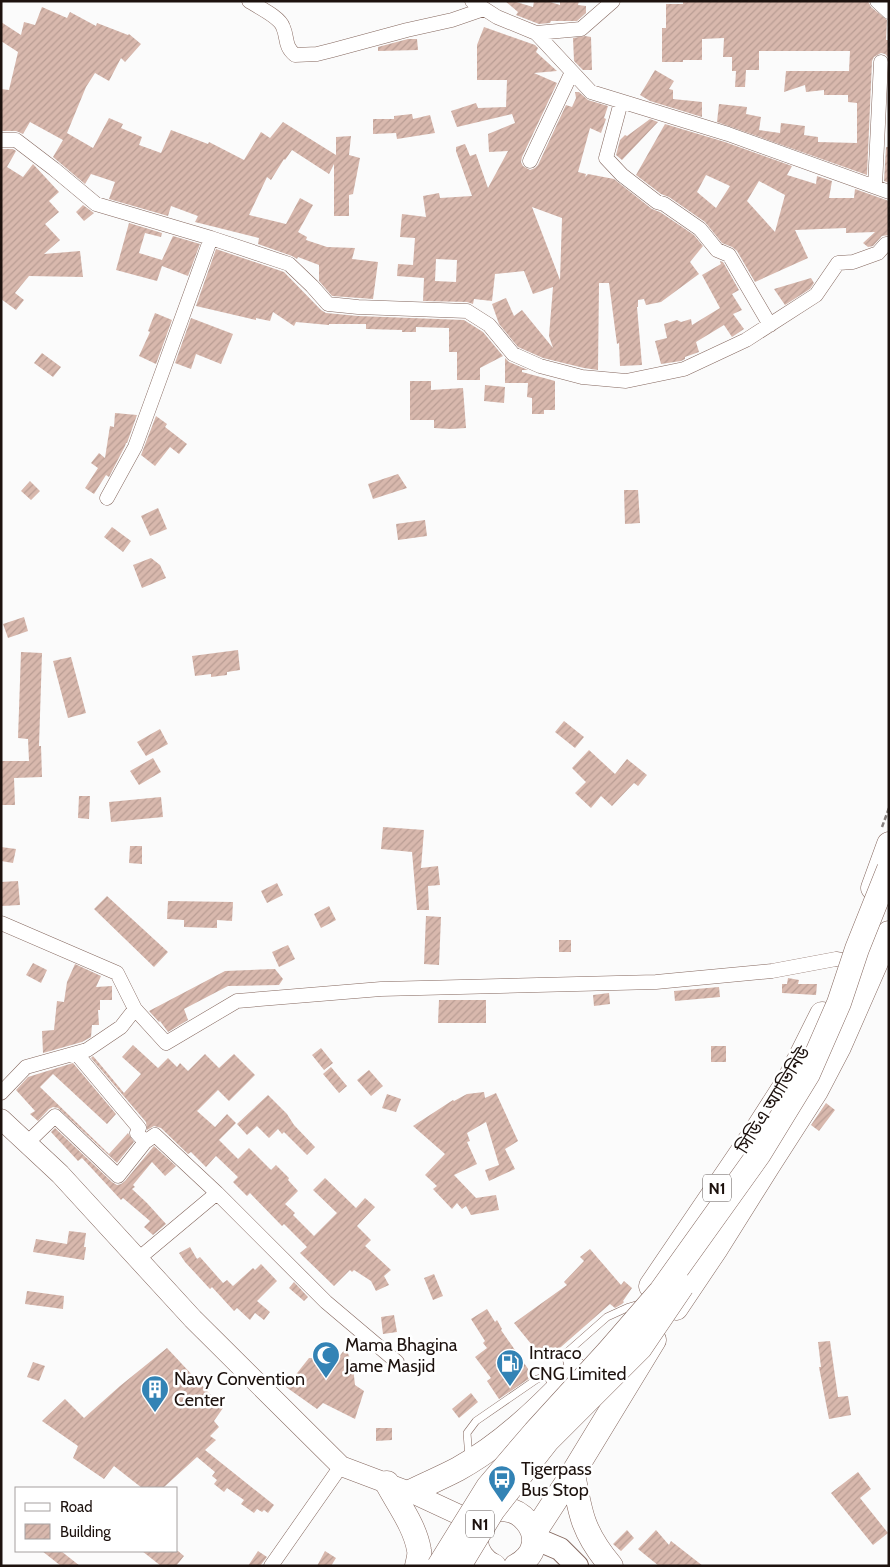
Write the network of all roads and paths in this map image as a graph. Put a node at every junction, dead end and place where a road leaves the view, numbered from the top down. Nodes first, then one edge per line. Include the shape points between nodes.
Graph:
1 (249, 1) edge
2 (612, 1) edge
3 (877, 1) edge
4 (478, 5) edge
5 (889, 12) edge
6 (536, 33) junction
7 (880, 62) dead end
8 (572, 72) junction
9 (621, 102) junction
10 (1, 140) edge
11 (530, 161) dead end
12 (875, 186) junction
13 (889, 192) edge
14 (211, 238) junction
15 (889, 244) edge
16 (770, 325) junction
17 (107, 498) dead end
18 (889, 844) edge
19 (889, 869) edge
20 (889, 912) edge
21 (1, 923) edge
22 (889, 933) edge
23 (847, 960) junction
24 (135, 1009) junction
25 (76, 1053) junction
26 (1, 1093) edge
27 (1, 1119) edge
28 (145, 1142) junction
29 (27, 1143) junction
30 (217, 1192) junction
31 (138, 1259) junction
32 (639, 1304) junction
33 (397, 1362) dead end
34 (567, 1382) junction
35 (341, 1466) junction
36 (573, 1473) junction
37 (387, 1483) joint
38 (405, 1500) junction
39 (506, 1510) junction
40 (480, 1524) junction
41 (534, 1536) junction
42 (482, 1562) edge
43 (522, 1565) edge
44 (271, 1566) edge
45 (417, 1566) edge
46 (439, 1566) edge
47 (459, 1566) edge
48 (577, 1566) edge
49 (611, 1566) edge

1 - 4 street via 283,24 289,50 295,55 317,54 452,20
2 - 6 street via 581,29
3 - 5 street
4 - 6 street via 497,17
6 - 8 street
7 - 12 street
8 - 9 street via 591,92
8 - 11 street
9 - 12 street via 728,134
9 - 16 street via 606,158 657,202 700,229 716,250 729,255
10 - 14 street via 16,140 96,204
12 - 13 street
14 - 16 street via 289,264 328,304 467,311 489,325 513,354 540,366 582,377 626,381 684,369
14 - 17 street via 135,447
15 - 16 street via 870,256 853,262 838,262 816,294
18 - 23 highway, সিডিএ অ্যাভিনিউ / N1
19 - 46 highway, bridge via 839,1003 808,1074 759,1154 661,1291 488,1487
20 - 47 highway, bridge via 832,1050 799,1110 728,1221 640,1348 547,1441 493,1510
21 - 24 street via 117,973
22 - 36 highway, সিডিএ অ্যাভিনিউ / N1 via 816,1091 652,1343
23 - 24 street via 656,982 382,989 238,1001 166,1043
23 - 32 highway, সিডিএ অ্যাভিনিউ / N1 via 788,1080
24 - 25 street via 121,1027 87,1050
25 - 26 street via 26,1067
25 - 28 street via 139,1128 137,1133
27 - 29 main road
28 - 29 street via 118,1176 55,1116
28 - 30 street via 155,1136
29 - 31 main road
30 - 31 street
30 - 33 street via 326,1302
31 - 35 main road via 193,1319
32 - 34 highway, সিডিএ অ্যাভিনিউ / N1 via 627,1314 604,1346
32 - 34 lane via 607,1317 565,1354
34 - 38 highway via 510,1434
34 - 39 highway, সিডিএ অ্যাভিনিউ / N1 via 521,1465
35 - 37 main road
35 - 44 street
36 - 41 highway, সিডিএ অ্যাভিনিউ / N1
36 - 49 highway via 585,1528 594,1546
37 - 38 highway
38 - 40 main road
38 - 45 highway via 419,1552
39 - 40 highway, N1 via 491,1513
39 - 41 highway, N1 via 527,1519
40 - 42 highway, N1 via 475,1538
41 - 43 highway, N1 via 531,1552
41 - 48 main road via 560,1549

